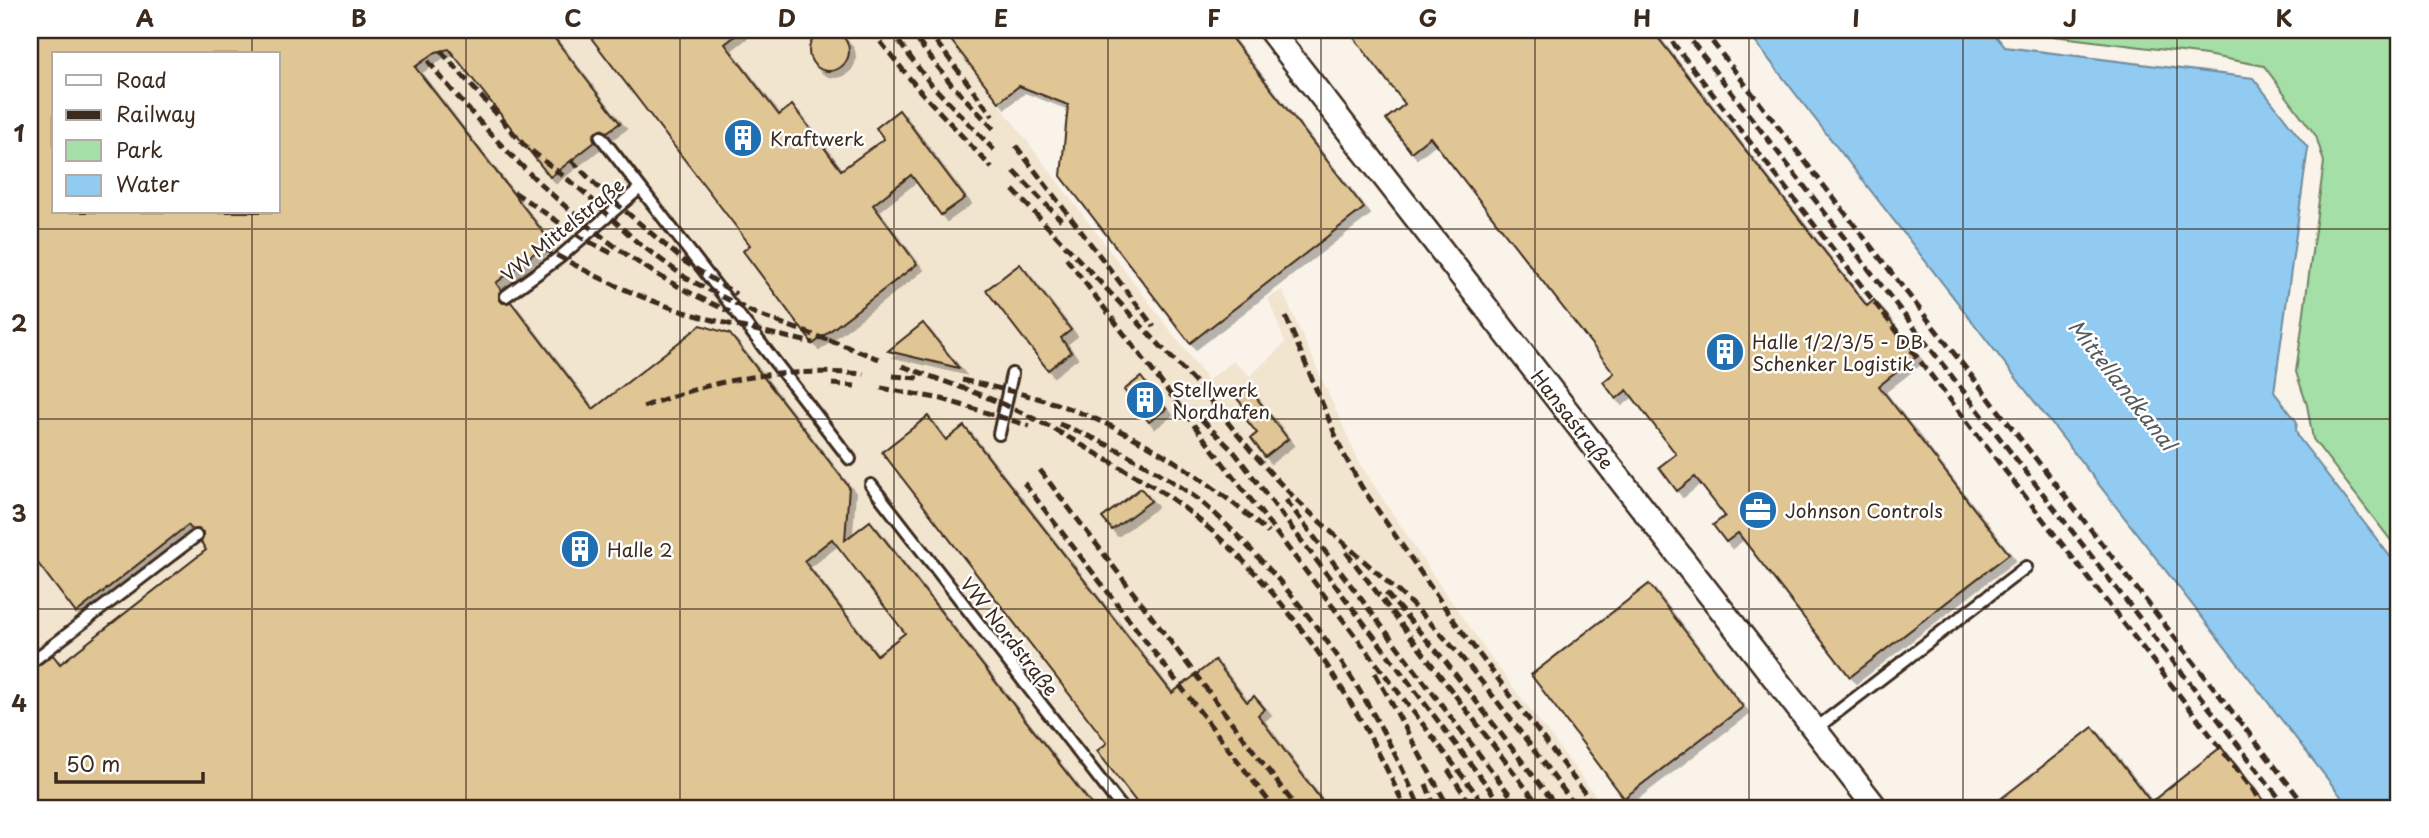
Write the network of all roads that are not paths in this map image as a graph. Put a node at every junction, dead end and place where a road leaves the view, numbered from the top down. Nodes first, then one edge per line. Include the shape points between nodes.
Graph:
1 (1270, 30) edge
2 (601, 137) dead end
3 (640, 188) junction
4 (506, 296) dead end
5 (1012, 374) dead end
6 (999, 435) dead end
7 (850, 459) dead end
8 (871, 485) dead end
9 (196, 536) dead end
10 (2026, 567) dead end
11 (30, 663) edge
12 (1814, 730) junction
13 (1122, 808) edge
14 (1876, 808) edge

1 - 12 street, Hansastraße
2 - 3 lane
3 - 4 lane, VW Mittelstraße via 560,257
3 - 7 lane
5 - 6 lane
8 - 13 lane, VW Nordstraße
9 - 11 lane
10 - 12 lane
12 - 14 street, Hansastraße

